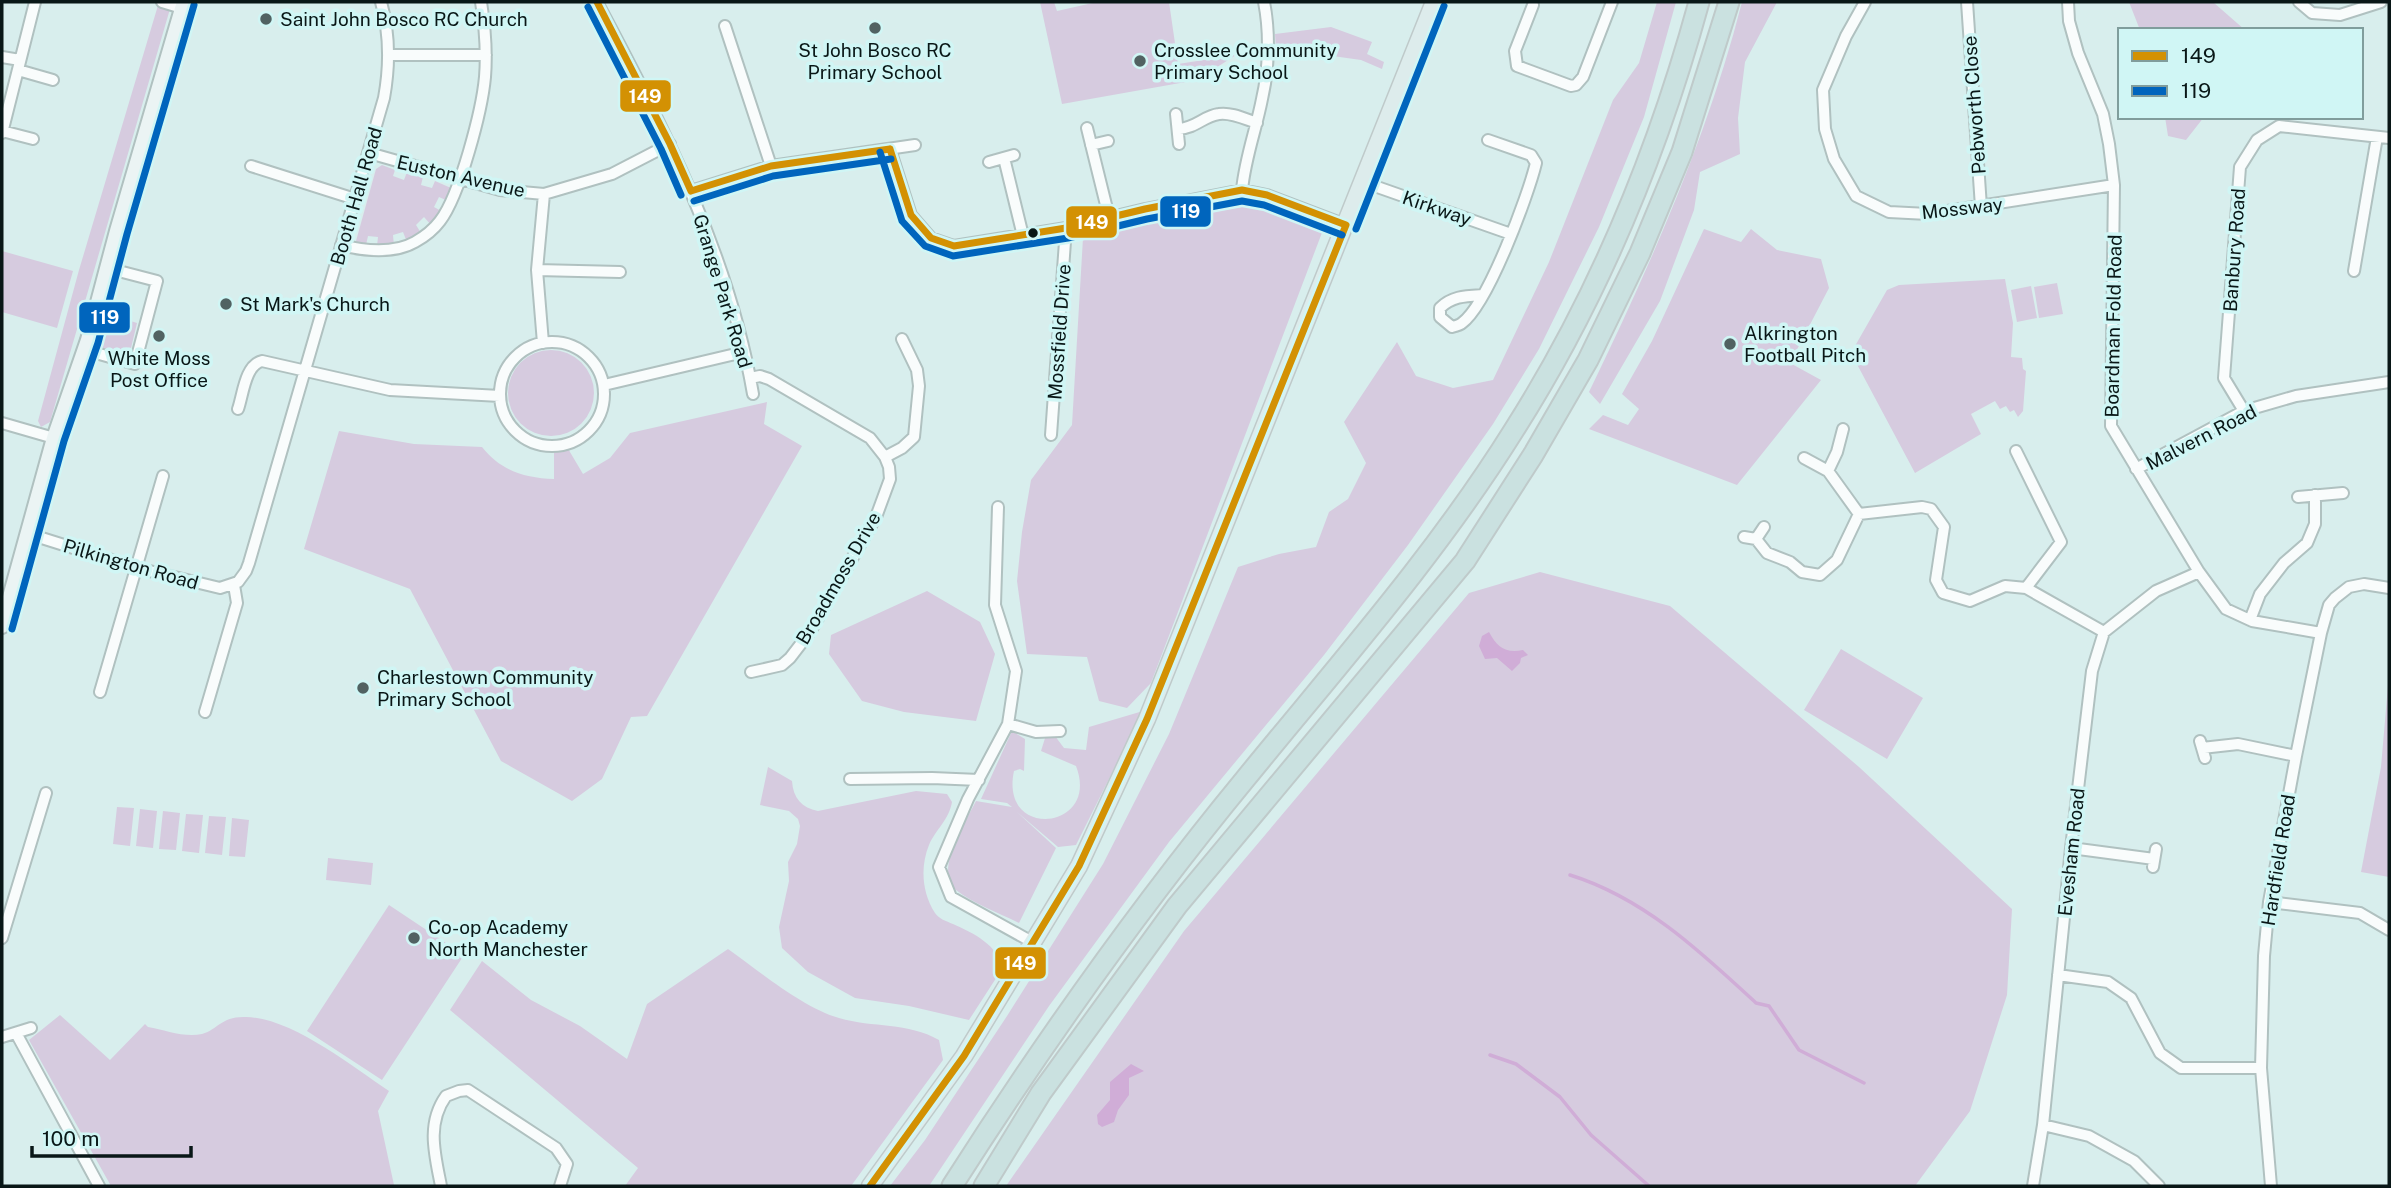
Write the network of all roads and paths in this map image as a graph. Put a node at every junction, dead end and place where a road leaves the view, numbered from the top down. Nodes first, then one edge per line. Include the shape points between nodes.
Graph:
1 (35, 2) edge
2 (162, 2) edge
3 (381, 2) edge
4 (481, 2) edge
5 (597, 2) edge
6 (1264, 2) edge
7 (1434, 2) edge
8 (1612, 2) edge
9 (1699, 2) edge
10 (1729, 2) edge
11 (1866, 2) edge
12 (1967, 2) edge
13 (2068, 2) edge
14 (2299, 2) edge
15 (2381, 2) edge
16 (1531, 3) edge
17 (183, 5) edge
18 (725, 26) dead end
19 (389, 55) junction
20 (486, 55) junction
21 (2, 57) edge
22 (19, 65) junction
23 (53, 80) dead end
24 (1176, 114) dead end
25 (1257, 123) junction
26 (1087, 128) dead end
27 (1178, 129) junction
28 (2, 132) edge
29 (2376, 137) junction
30 (2389, 138) edge
31 (33, 139) dead end
32 (1488, 140) dead end
33 (1108, 141) dead end
34 (670, 144) junction
35 (1179, 144) dead end
36 (915, 145) dead end
37 (1091, 145) junction
38 (890, 149) junction
39 (369, 153) junction
40 (989, 162) dead end
41 (251, 166) dead end
42 (771, 166) junction
43 (459, 179) junction
44 (1363, 181) junction
45 (2114, 186) junction
46 (1242, 190) junction
47 (691, 191) junction
48 (544, 194) junction
49 (355, 199) junction
50 (1981, 207) junction
51 (1109, 217) junction
52 (1346, 225) junction
53 (1066, 228) junction
54 (1511, 234) junction
55 (1023, 236) junction
56 (341, 245) junction
57 (107, 268) junction
58 (537, 270) junction
59 (2354, 271) dead end
60 (621, 272) dead end
61 (1483, 295) dead end
62 (902, 339) dead end
63 (543, 343) junction
64 (85, 350) junction
65 (744, 352) junction
66 (304, 370) junction
67 (750, 378) junction
68 (2389, 382) edge
69 (604, 385) junction
70 (753, 394) dead end
71 (500, 396) junction
72 (239, 410) dead end
73 (2244, 411) junction
74 (2, 423) edge
75 (1843, 429) dead end
76 (1051, 435) dead end
77 (54, 439) junction
78 (2016, 451) dead end
79 (885, 457) junction
80 (1804, 458) dead end
81 (2136, 470) junction
82 (1828, 471) junction
83 (163, 476) dead end
84 (2343, 493) dead end
85 (2315, 495) junction
86 (2298, 497) dead end
87 (998, 507) dead end
88 (1859, 513) junction
89 (1764, 527) dead end
90 (29, 534) junction
91 (137, 568) junction
92 (2199, 572) junction
93 (1820, 575) junction
94 (234, 585) junction
95 (1822, 588) dead end
96 (2026, 588) junction
97 (2389, 588) edge
98 (2250, 620) junction
99 (2, 626) edge
100 (2104, 632) junction
101 (2321, 633) junction
102 (751, 672) dead end
103 (100, 692) dead end
104 (205, 712) dead end
105 (1008, 724) junction
106 (1060, 731) dead end
107 (2202, 749) dead end
108 (2296, 756) junction
109 (850, 779) dead end
110 (979, 780) junction
111 (46, 793) dead end
112 (2071, 848) junction
113 (2154, 858) dead end
114 (2, 893) edge
115 (14, 897) junction
116 (2269, 902) junction
117 (2389, 930) edge
118 (2, 938) edge
119 (1034, 943) junction
120 (2058, 975) junction
121 (31, 1028) dead end
122 (16, 1033) junction
123 (2, 1037) edge
124 (2261, 1068) junction
125 (2043, 1125) junction
126 (99, 1186) edge
127 (442, 1186) edge
128 (560, 1186) edge
129 (870, 1186) edge
130 (952, 1186) edge
131 (984, 1186) edge
132 (2033, 1186) edge
133 (2159, 1186) edge
134 (2271, 1186) edge

1 - 22 street
2 - 17 street
3 - 19 street, Booth Hall Road
4 - 20 street
5 - 34 street, Grange Park Road
6 - 25 street via 1268,43
7 - 44 main road
8 - 16 street via 1583,77 1571,86 1517,66 1515,51
9 - 130 highway via 1656,140 1615,243 1515,429 1413,577 1245,779 1085,986
10 - 131 highway via 1682,152 1640,253 1588,360 1525,467 1465,561 1177,906 1041,1093
11 - 50 street, Mossway via 1823,90 1825,129 1834,159 1856,196 1889,212 1928,214
12 - 50 street, Pebworth Close
13 - 45 street, Boardman Fold Road via 2078,53 2103,114
14 - 15 street via 2312,13 2340,15
17 - 57 street
18 - 42 street
19 - 20 street
19 - 39 street, Booth Hall Road via 384,98
20 - 43 street via 478,118
21 - 22 street
22 - 23 street
22 - 28 street
24 - 27 street
25 - 27 street via 1218,114 1196,126
25 - 46 street
26 - 37 street
27 - 35 street
28 - 31 street
29 - 30 street, Banbury Road
29 - 59 street
29 - 73 street, Banbury Road via 2279,126 2257,140 2240,167 2224,378
32 - 54 street via 1531,155 1536,163
33 - 37 street
34 - 47 street, Grange Park Road
34 - 48 street, Euston Avenue via 612,174
36 - 38 street
37 - 51 street
38 - 42 street
38 - 55 street via 911,215 931,238 954,246
39 - 43 street, Euston Avenue
39 - 49 street, Booth Hall Road
40 - 55 street via 1009,156
41 - 49 street
42 - 47 street
43 - 48 street, Euston Avenue via 500,190
43 - 56 street via 440,221 418,241 385,250
44 - 52 main road
44 - 54 street, Kirkway
45 - 50 street, Mossway
45 - 81 street, Boardman Fold Road via 2111,426
46 - 51 street
46 - 52 street
47 - 65 street, Grange Park Road
48 - 58 street
49 - 56 street, Booth Hall Road
51 - 53 street
52 - 119 main road via 1147,719 1079,866
53 - 55 street
53 - 76 street, Mossfield Drive
54 - 61 street
56 - 66 street, Booth Hall Road
57 - 64 street
57 - 64 street via 157,281 135,364
58 - 60 street
58 - 63 street
62 - 79 street via 918,378 914,436
63 - 69 street via 561,343 582,352 595,365
63 - 71 street via 523,351 510,364
64 - 77 street
65 - 67 street, Grange Park Road
65 - 69 street
66 - 71 street via 390,390
66 - 72 street via 255,363
66 - 94 street, Booth Hall Road via 249,563
67 - 70 street, Grange Park Road
67 - 79 street via 769,379 870,438
68 - 73 street, Malvern Road via 2296,396
69 - 71 street via 603,404 591,429 573,442 556,446 538,445 512,428
73 - 81 street, Malvern Road
74 - 77 street
75 - 82 street
77 - 90 street
78 - 96 street via 2061,542
79 - 102 street, Broadmoss Drive via 890,479 876,517 810,632 782,664
80 - 82 street
81 - 92 street, Boardman Fold Road
82 - 88 street
83 - 91 street
84 - 85 street
85 - 86 street
85 - 98 street via 2315,524 2307,543 2260,594
87 - 105 street via 995,605 1016,671
88 - 93 street via 1837,559
88 - 96 street via 1931,509 1944,527 1936,580 1943,593 1970,601 2005,586
89 - 93 street via 1750,538 1802,572
90 - 91 street, Pilkington Road
90 - 99 street
91 - 94 street, Pilkington Road via 220,588
91 - 103 street
92 - 98 street, Boardman Fold Road via 2226,609
92 - 100 street via 2156,591
93 - 95 street
94 - 104 street via 237,603
96 - 100 street
97 - 101 street, Hardfield Road via 2364,584 2343,591 2329,605
98 - 101 street, Boardman Fold Road
100 - 112 street, Evesham Road via 2092,671
101 - 108 street, Hardfield Road
105 - 106 street via 1035,732
105 - 110 street
107 - 108 street via 2238,744
108 - 116 street, Hardfield Road
109 - 110 street
110 - 119 street via 939,867 951,897
111 - 115 street
112 - 113 street
112 - 120 street, Evesham Road
114 - 115 street
115 - 118 street
116 - 117 street via 2360,913
116 - 124 street, Hardfield Road
119 - 129 main road via 964,1056
120 - 124 street via 2108,982 2132,998 2160,1053 2181,1068
120 - 125 street, Evesham Road
121 - 122 street
122 - 123 street
122 - 126 street
124 - 134 street, Hardfield Road
125 - 132 street, Evesham Road
125 - 133 street via 2090,1136 2134,1161
127 - 128 street via 434,1150 435,1120 446,1096 468,1090 556,1148 567,1164

